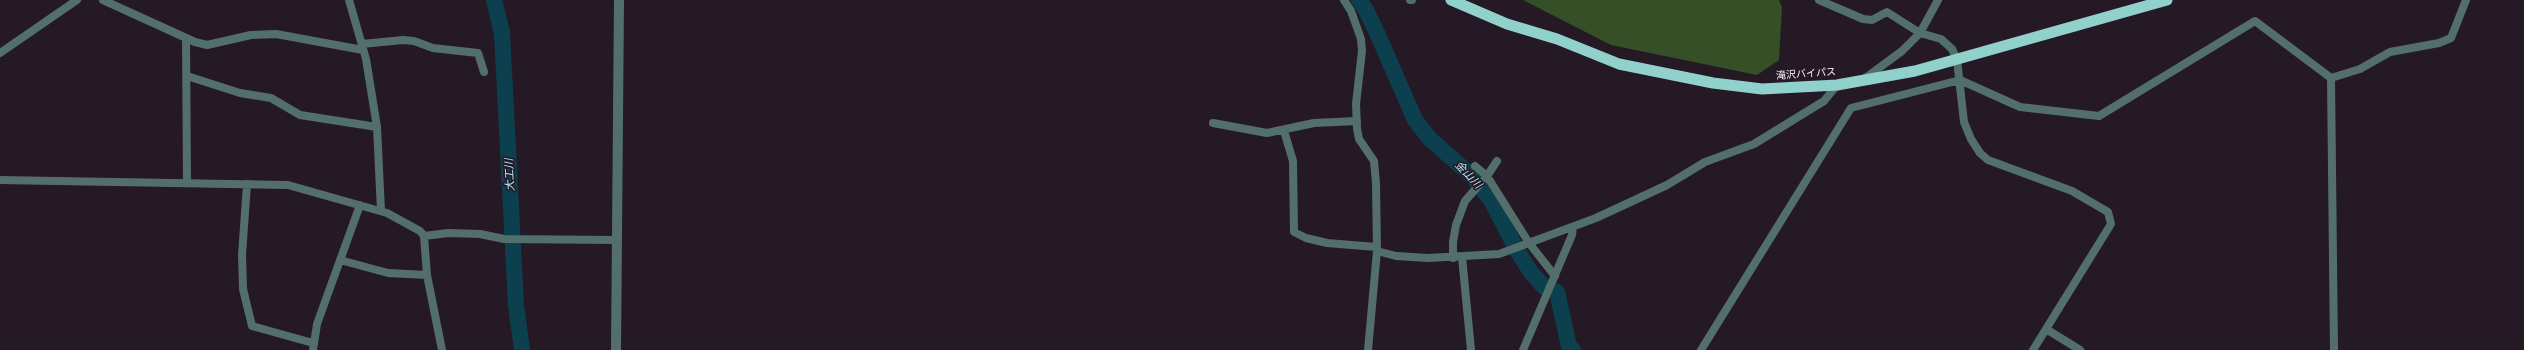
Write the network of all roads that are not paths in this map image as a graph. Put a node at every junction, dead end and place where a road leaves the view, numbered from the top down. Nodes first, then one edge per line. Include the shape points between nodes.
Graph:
1 (103, 0) edge
2 (349, 0) edge
3 (619, 0) edge
4 (1344, 0) edge
5 (1451, 0) edge
6 (1819, 0) edge
7 (1938, 0) edge
8 (2166, 0) edge
9 (2466, 0) edge
10 (74, 1) edge
11 (1920, 33) junction
12 (186, 38) junction
13 (362, 47) junction
14 (0, 53) edge
15 (1957, 60) junction
16 (484, 72) dead end
17 (187, 76) junction
18 (2331, 78) junction
19 (1960, 80) junction
20 (1861, 82) junction
21 (1837, 85) junction
22 (1357, 121) junction
23 (1213, 123) dead end
24 (377, 127) junction
25 (1284, 131) junction
26 (1497, 161) dead end
27 (1475, 166) dead end
28 (1487, 176) junction
29 (0, 180) edge
30 (187, 182) junction
31 (247, 184) junction
32 (360, 205) junction
33 (381, 211) junction
34 (1573, 227) junction
35 (424, 236) junction
36 (617, 240) junction
37 (1529, 244) junction
38 (1377, 249) junction
39 (1457, 257) junction
40 (340, 260) junction
41 (427, 275) junction
42 (1555, 276) junction
43 (2046, 329) junction
44 (314, 347) edge
45 (442, 350) edge
46 (616, 350) edge
47 (1368, 350) edge
48 (1471, 350) edge
49 (1523, 350) edge
50 (1701, 350) edge
51 (2033, 350) edge
52 (2080, 350) edge
53 (2334, 350) edge

1 - 12 street
2 - 13 street
3 - 36 street
4 - 22 street via 1351,11 1361,39
5 - 21 highway, 滝沢バイパス via 1507,24 1557,39 1619,64 1651,72 1713,84 1762,88
6 - 11 street via 1863,19 1872,20 1887,12
7 - 11 street
8 - 15 highway, 滝沢バイパス
9 - 18 street via 2451,38 2439,43 2390,52 2360,69
10 - 14 street
11 - 15 street via 1941,39 1952,49
11 - 20 street via 1902,51
12 - 13 street via 207,46 251,35 276,34
12 - 17 street
13 - 16 street via 403,40 433,48 478,53
13 - 24 street
15 - 19 street
15 - 20 highway, 滝沢バイパス
17 - 24 street via 240,92 271,98 300,115
17 - 30 street
18 - 19 street via 2255,21 2099,116 2020,107
18 - 53 street
19 - 43 street via 1964,122 1971,139 1988,160 2072,191 2108,212 2111,217 2111,224
19 - 50 street via 1851,108
20 - 21 highway, 滝沢バイパス
21 - 34 street via 1824,101 1760,140 1705,162 1667,185
22 - 25 street via 1314,123
22 - 38 street via 1359,139 1375,166
23 - 25 street via 1256,133
24 - 33 street
25 - 38 street via 1293,161 1294,232 1310,240 1327,244
26 - 28 street
27 - 28 street
28 - 37 street
28 - 39 street via 1465,200 1453,242
29 - 30 street
30 - 31 street
31 - 32 street via 296,186
31 - 44 street via 242,255 243,289 252,326
32 - 33 street
32 - 40 street
33 - 35 street via 420,231
34 - 37 street
34 - 42 street
35 - 36 street via 448,233 480,234 504,239
35 - 41 street
36 - 46 street
37 - 39 street via 1500,254
37 - 42 street
38 - 39 street via 1410,258
38 - 47 street
39 - 48 street
40 - 41 street via 388,273
40 - 44 street via 317,324
41 - 45 street
42 - 49 street
43 - 51 street
43 - 52 street

